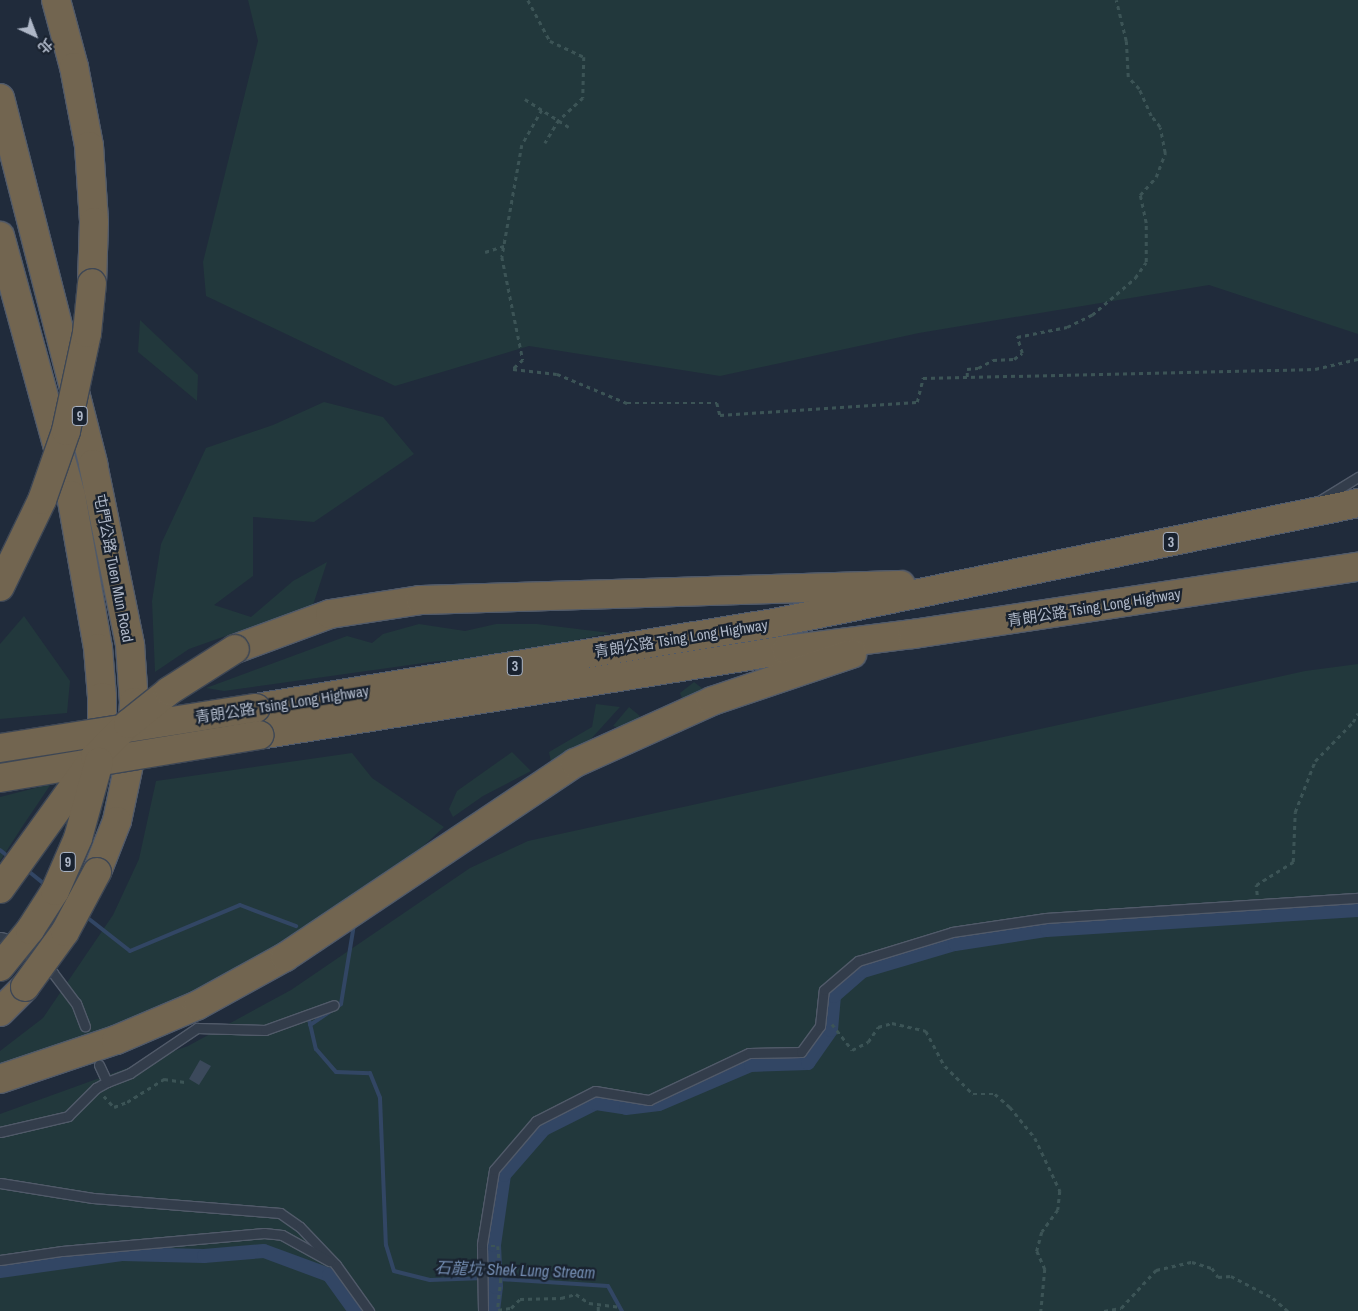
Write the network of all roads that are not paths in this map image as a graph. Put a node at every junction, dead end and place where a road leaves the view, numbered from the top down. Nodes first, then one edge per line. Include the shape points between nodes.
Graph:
1 (56, 0) edge
2 (0, 98) edge
3 (0, 236) edge
4 (1358, 477) edge
5 (1358, 503) edge
6 (1295, 515) junction
7 (1358, 567) edge
8 (985, 582) junction
9 (0, 587) edge
10 (913, 634) junction
11 (0, 748) edge
12 (0, 778) edge
13 (0, 889) edge
14 (1358, 898) edge
15 (0, 937) edge
16 (0, 967) edge
17 (334, 1005) dead end
18 (0, 1012) edge
19 (86, 1026) dead end
20 (99, 1065) dead end
21 (0, 1079) edge
22 (103, 1084) junction
23 (0, 1132) edge
24 (0, 1183) edge
25 (0, 1260) edge
26 (336, 1265) junction
27 (369, 1311) edge
28 (483, 1311) edge

1 - 9 highway, bridge via 74,68 89,146 94,222 92,283 81,365 66,431 42,500
2 - 18 highway, 屯門公路 Tuen Mun Road / 9, bridge via 118,573 130,645 133,737 122,803 98,872 66,932 25,987
3 - 16 highway, 屯門公路 Tuen Mun Road / 9, bridge via 70,494 98,648 102,697 102,742 84,818 69,861 48,904
4 - 6 lane
5 - 6 highway, 青朗公路 Tsing Long Highway / 3
6 - 8 highway, 青朗公路 Tsing Long Highway / 3
7 - 10 highway, 青朗公路 Tsing Long Highway / 3
8 - 11 highway, 青朗公路 Tsing Long Highway / 3, bridge via 774,623
8 - 13 highway, bridge via 420,600 330,614 235,649 169,691 128,724 96,757
10 - 12 highway, 青朗公路 Tsing Long Highway / 3, bridge via 776,651
10 - 21 highway via 712,701 575,763 277,962 198,1005 116,1040
14 - 28 lane via 1046,918 952,932 858,961 824,990 820,1026 801,1052 749,1053 649,1100 594,1091 571,1100 536,1121 494,1170 482,1244
15 - 19 lane via 13,940 53,973 76,1003
17 - 22 lane via 265,1030 197,1028 130,1072
20 - 22 lane
22 - 23 lane via 68,1116
24 - 26 lane via 93,1198 280,1213 300,1226
25 - 26 lane via 62,1251 264,1233 282,1234
26 - 27 lane

